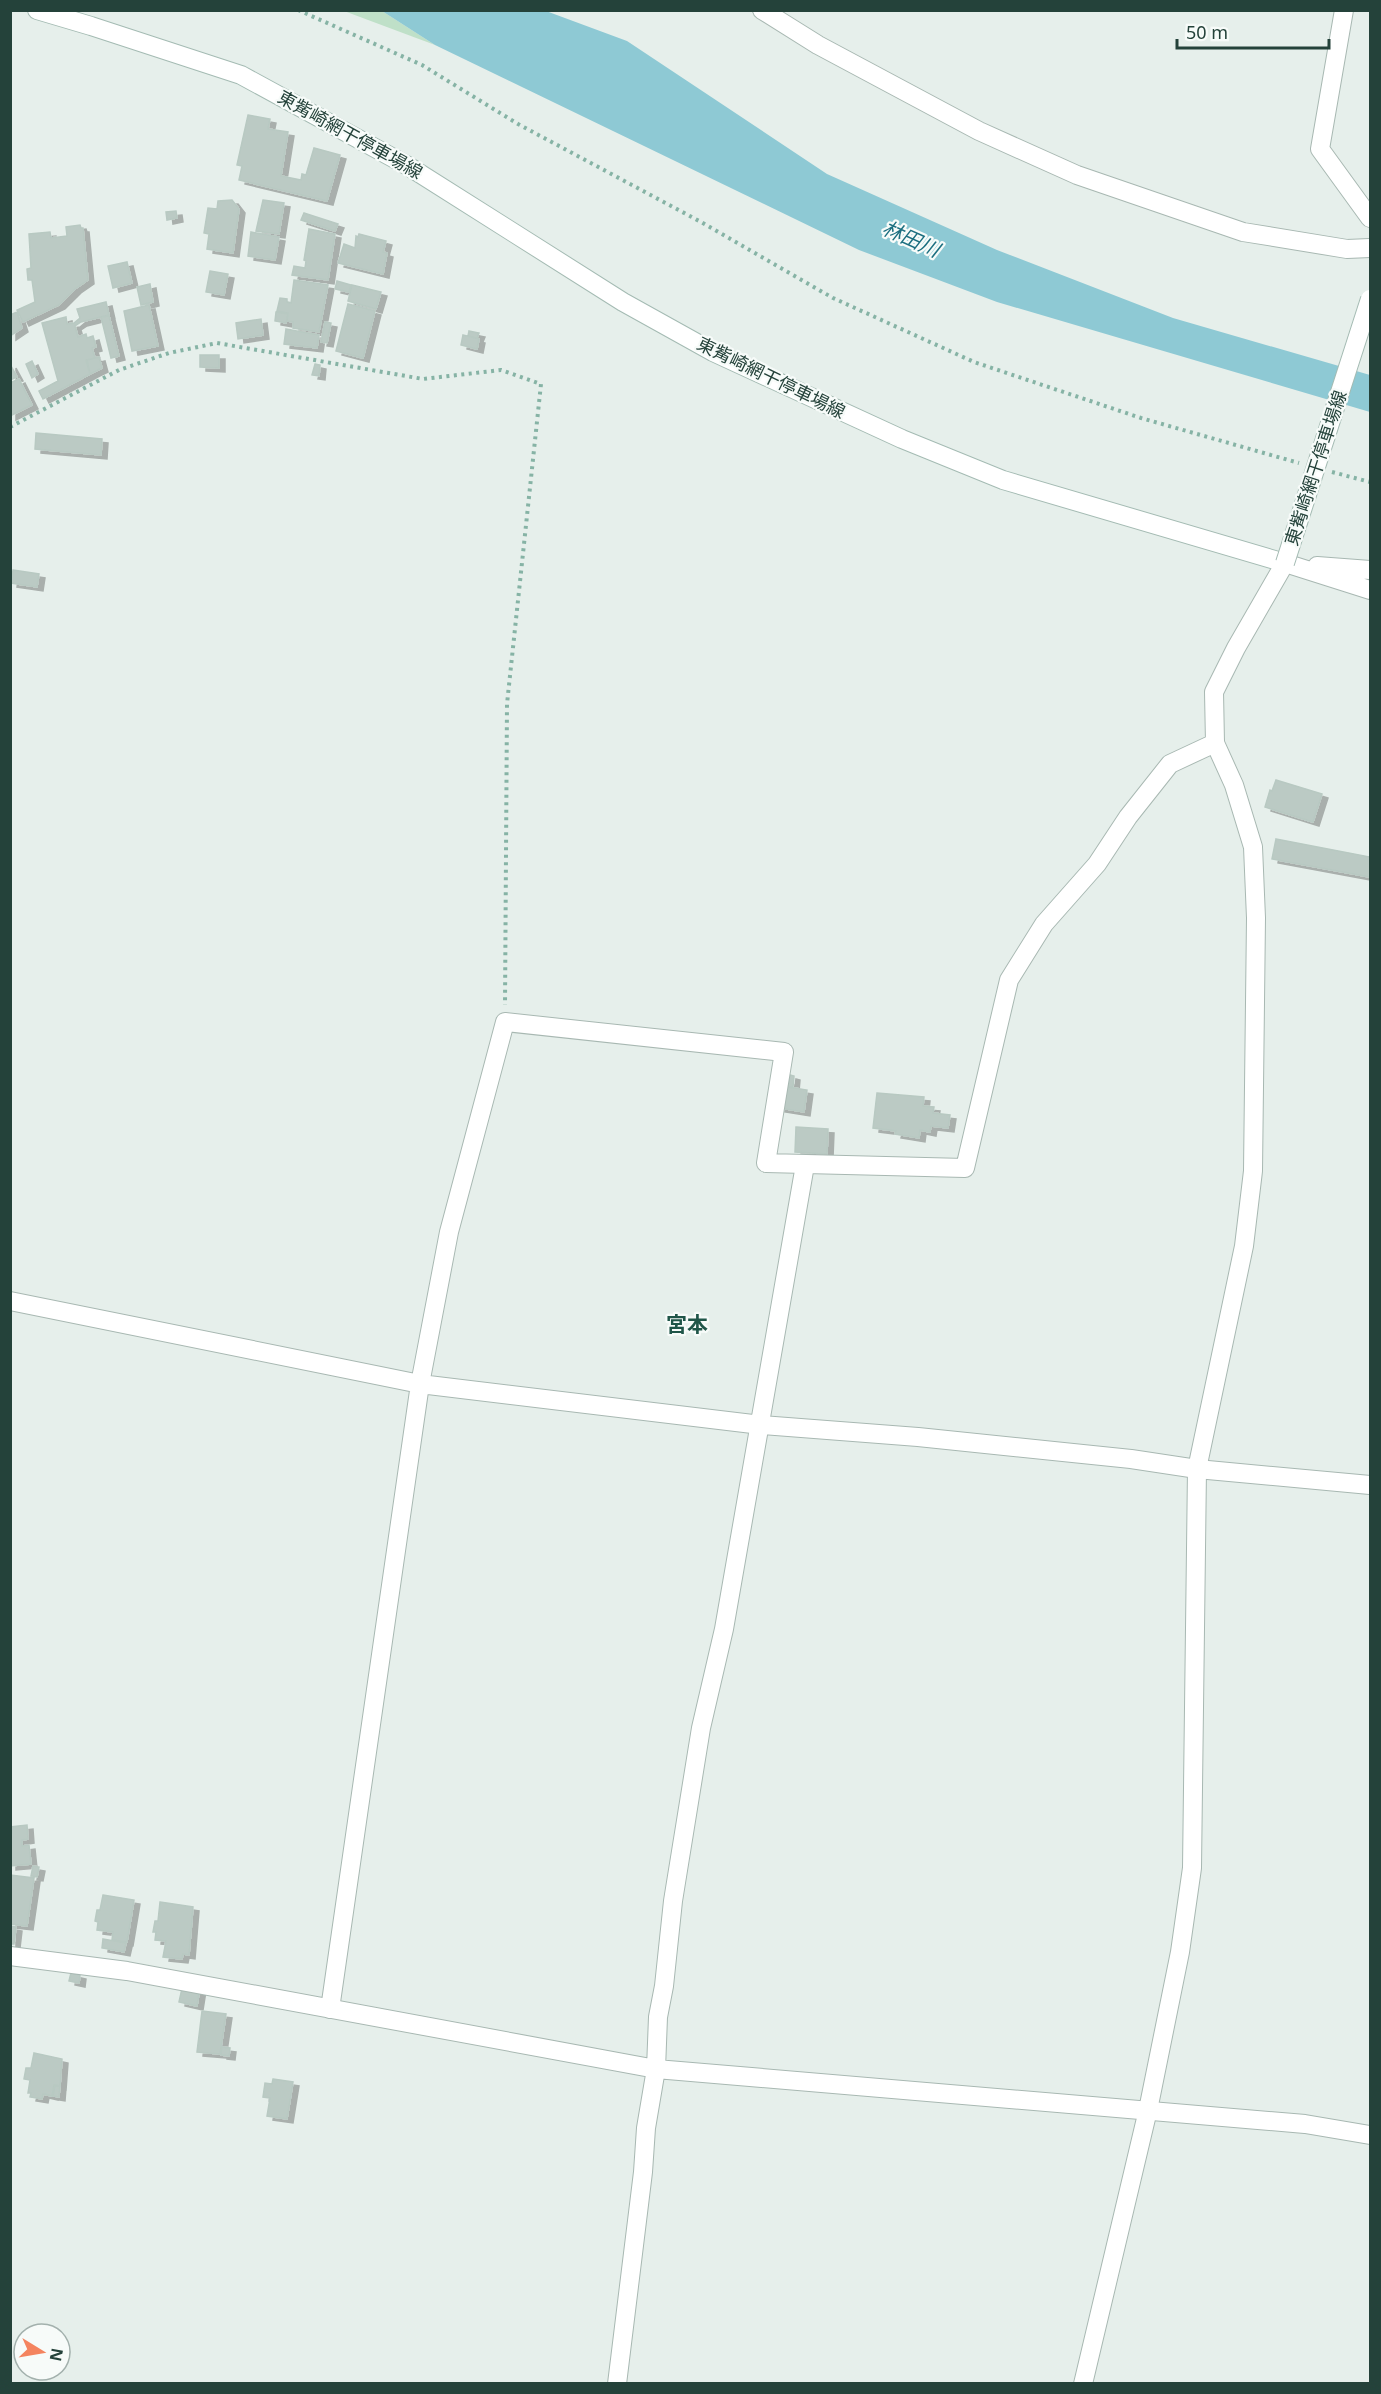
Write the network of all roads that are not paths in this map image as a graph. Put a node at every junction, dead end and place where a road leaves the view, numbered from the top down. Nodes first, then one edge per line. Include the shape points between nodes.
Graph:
1 (37, 10) edge
2 (762, 10) edge
3 (1344, 10) edge
4 (1371, 218) edge
5 (1371, 248) edge
6 (1371, 299) edge
7 (1285, 563) junction
8 (1371, 570) edge
9 (1371, 590) edge
10 (1215, 743) junction
11 (805, 1165) junction
12 (10, 1301) edge
13 (420, 1384) junction
14 (760, 1425) junction
15 (1197, 1469) junction
16 (1371, 1485) edge
17 (10, 1956) edge
18 (330, 2009) junction
19 (656, 2068) junction
20 (1148, 2110) junction
21 (1371, 2135) edge
22 (617, 2384) edge
23 (1083, 2384) edge

1 - 7 street, 東觜崎網干停車場線 via 241,75 408,166 623,302 713,352 902,440 1003,480
2 - 5 street via 818,45 979,131 1077,175 1243,232 1347,249
3 - 4 street via 1320,149
6 - 7 street, 東觜崎網干停車場線, bridge
7 - 8 street
7 - 9 street
7 - 10 street via 1215,693
10 - 11 street via 1170,764 1097,864 1044,924 1009,981 965,1168
10 - 15 street via 1234,785 1253,847 1253,1171 1244,1246
11 - 13 street via 766,1163 784,1052 505,1022 449,1232
11 - 14 street
12 - 13 street
13 - 14 street
13 - 18 street
14 - 15 street via 918,1437
14 - 19 street via 724,1629 697,1751 673,1901 658,2017
15 - 16 street
15 - 20 street via 1192,1868 1180,1952
17 - 18 street via 127,1971
18 - 19 street
19 - 20 street
19 - 22 street
20 - 21 street via 1305,2124
20 - 23 street

